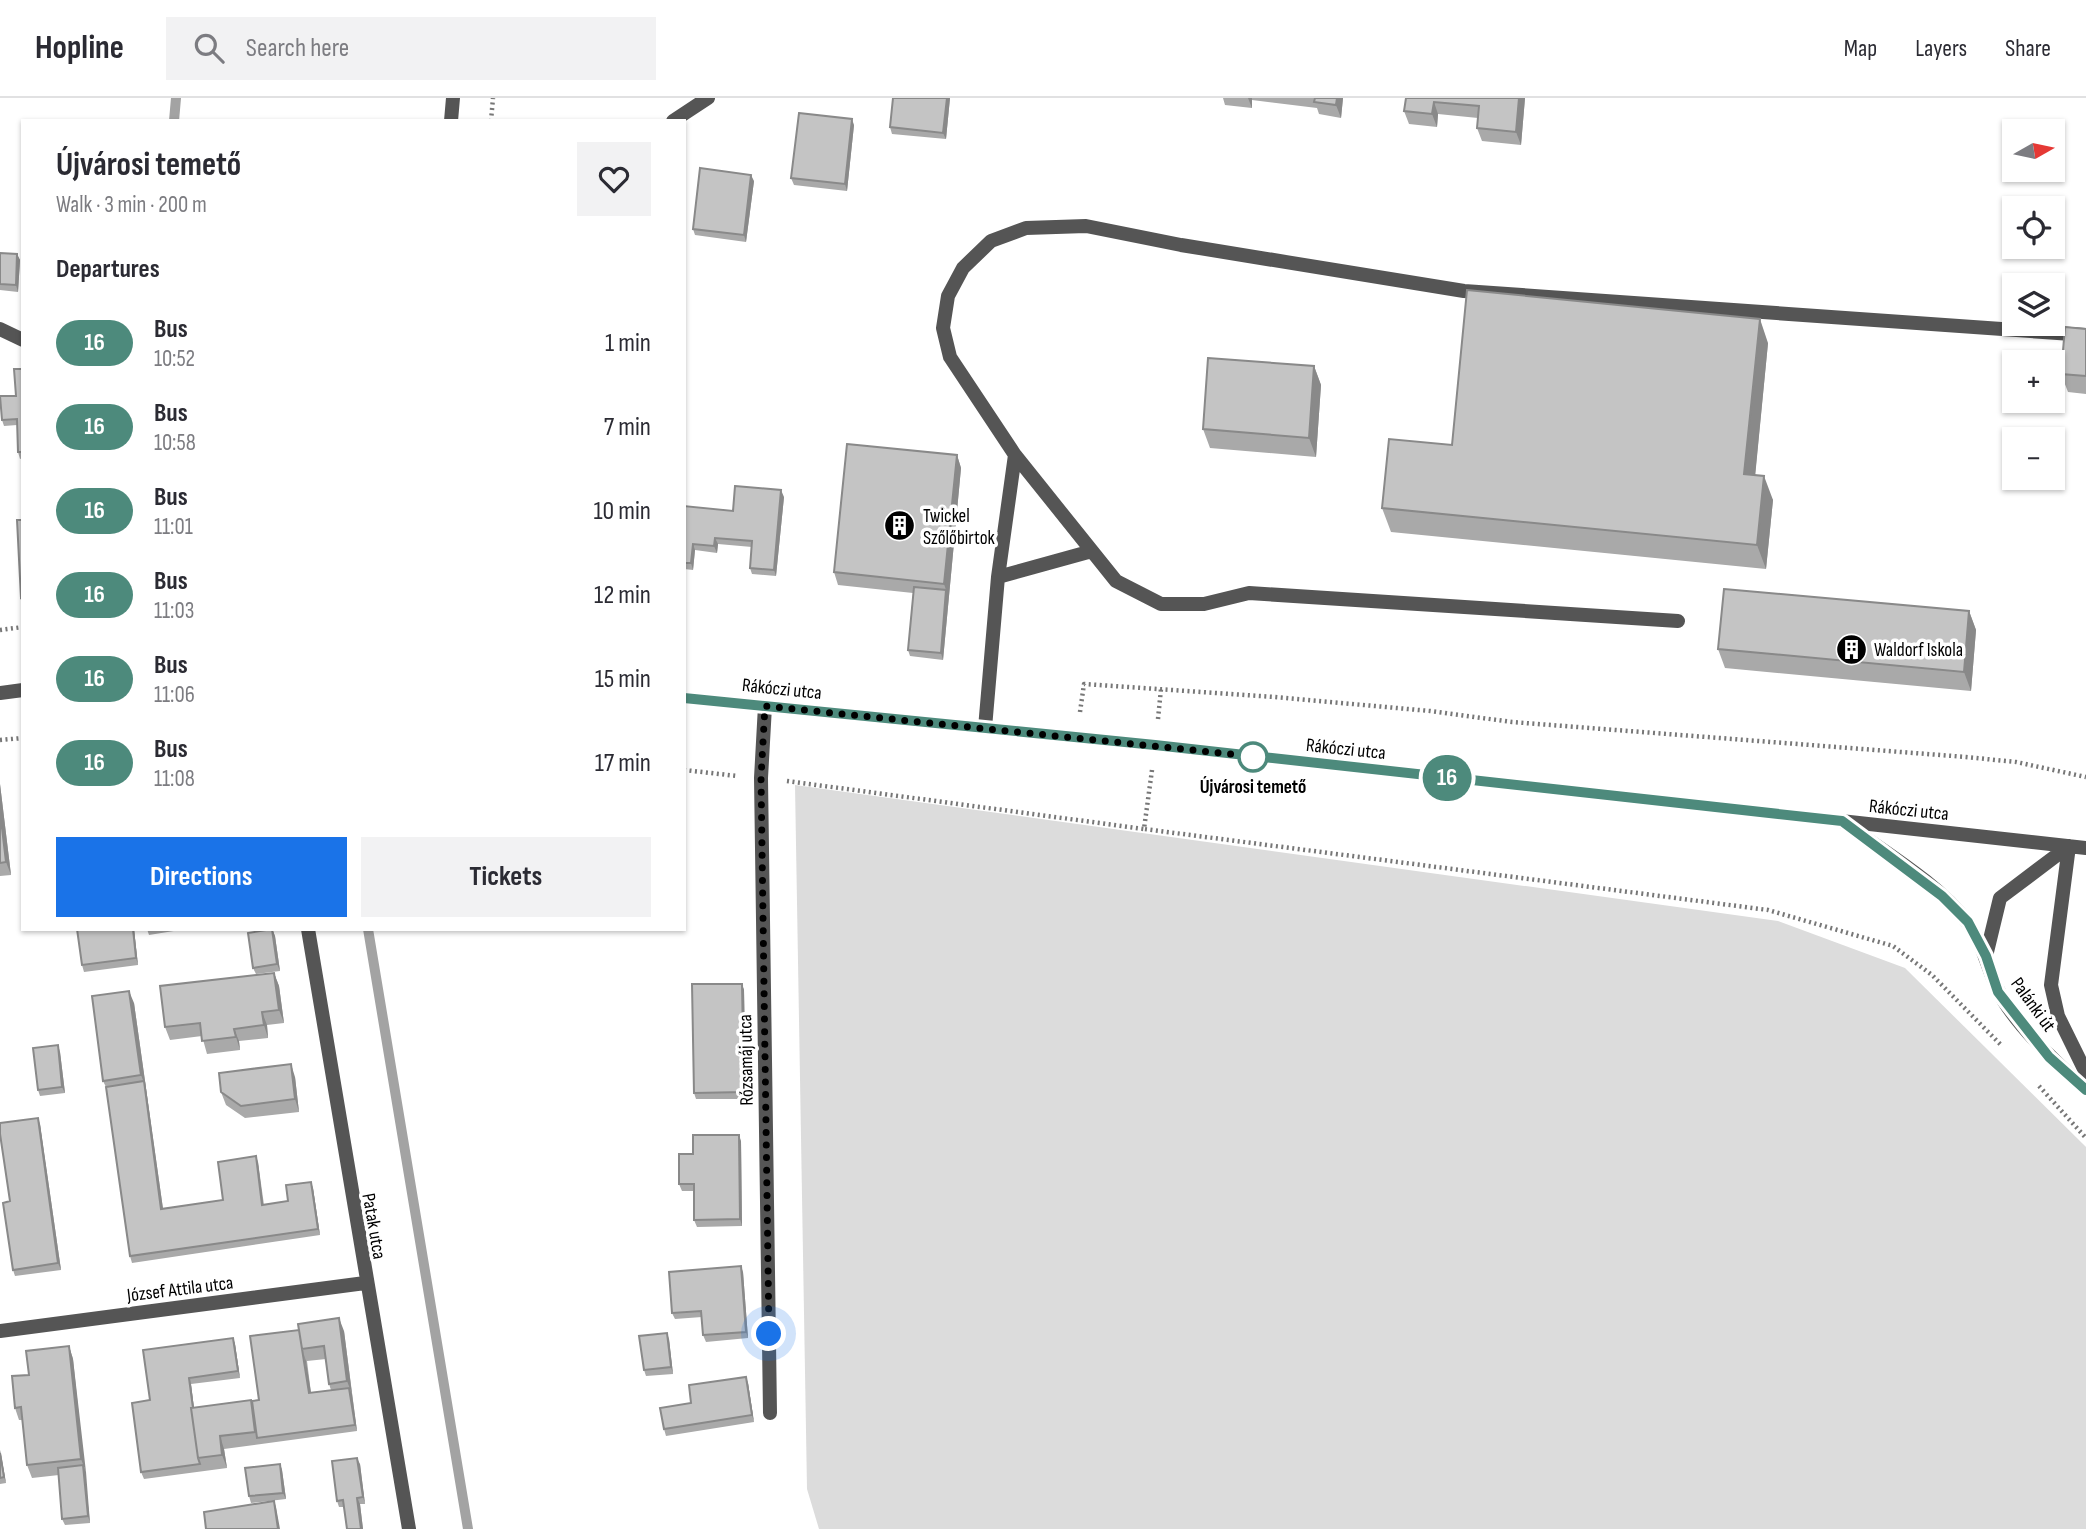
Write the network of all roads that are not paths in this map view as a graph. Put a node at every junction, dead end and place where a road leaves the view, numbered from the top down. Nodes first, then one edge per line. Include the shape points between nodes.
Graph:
1 (453, 98) edge
2 (708, 98) edge
3 (451, 119) edge
4 (676, 119) edge
5 (0, 329) edge
6 (2086, 335) edge
7 (21, 339) edge
8 (1015, 455) junction
9 (1093, 551) junction
10 (998, 578) junction
11 (1678, 621) dead end
12 (21, 690) edge
13 (0, 693) edge
14 (686, 698) edge
15 (765, 706) junction
16 (985, 728) junction
17 (1842, 821) junction
18 (2069, 846) junction
19 (2086, 848) edge
20 (307, 931) edge
21 (1986, 956) junction
22 (2086, 1073) edge
23 (2086, 1090) edge
24 (365, 1283) junction
25 (0, 1331) edge
26 (770, 1413) dead end
27 (409, 1529) edge

1 - 3 street
2 - 4 street
5 - 7 street
6 - 8 street via 1464,291 1086,226 1026,228 991,242 963,268 948,296 943,328 950,357
8 - 9 street
8 - 10 street
9 - 10 street
9 - 11 street via 1116,581 1161,604 1204,604 1249,593
10 - 16 street
12 - 13 street
14 - 15 street, Rákóczi utca
15 - 16 street, Rákóczi utca
15 - 26 street, Rózsamáj utca via 761,778
16 - 17 street, Rákóczi utca
17 - 18 street, Rákóczi utca
17 - 21 street, Palánki út via 1942,896 1968,922
18 - 19 street, Rákóczi utca
18 - 21 street via 2000,898
18 - 22 street, Palánki út via 2051,985 2059,1016
20 - 24 street, Patak utca
21 - 23 street, Palánki út via 1998,992 2049,1057
24 - 25 street, József Attila utca
24 - 27 street, Patak utca

